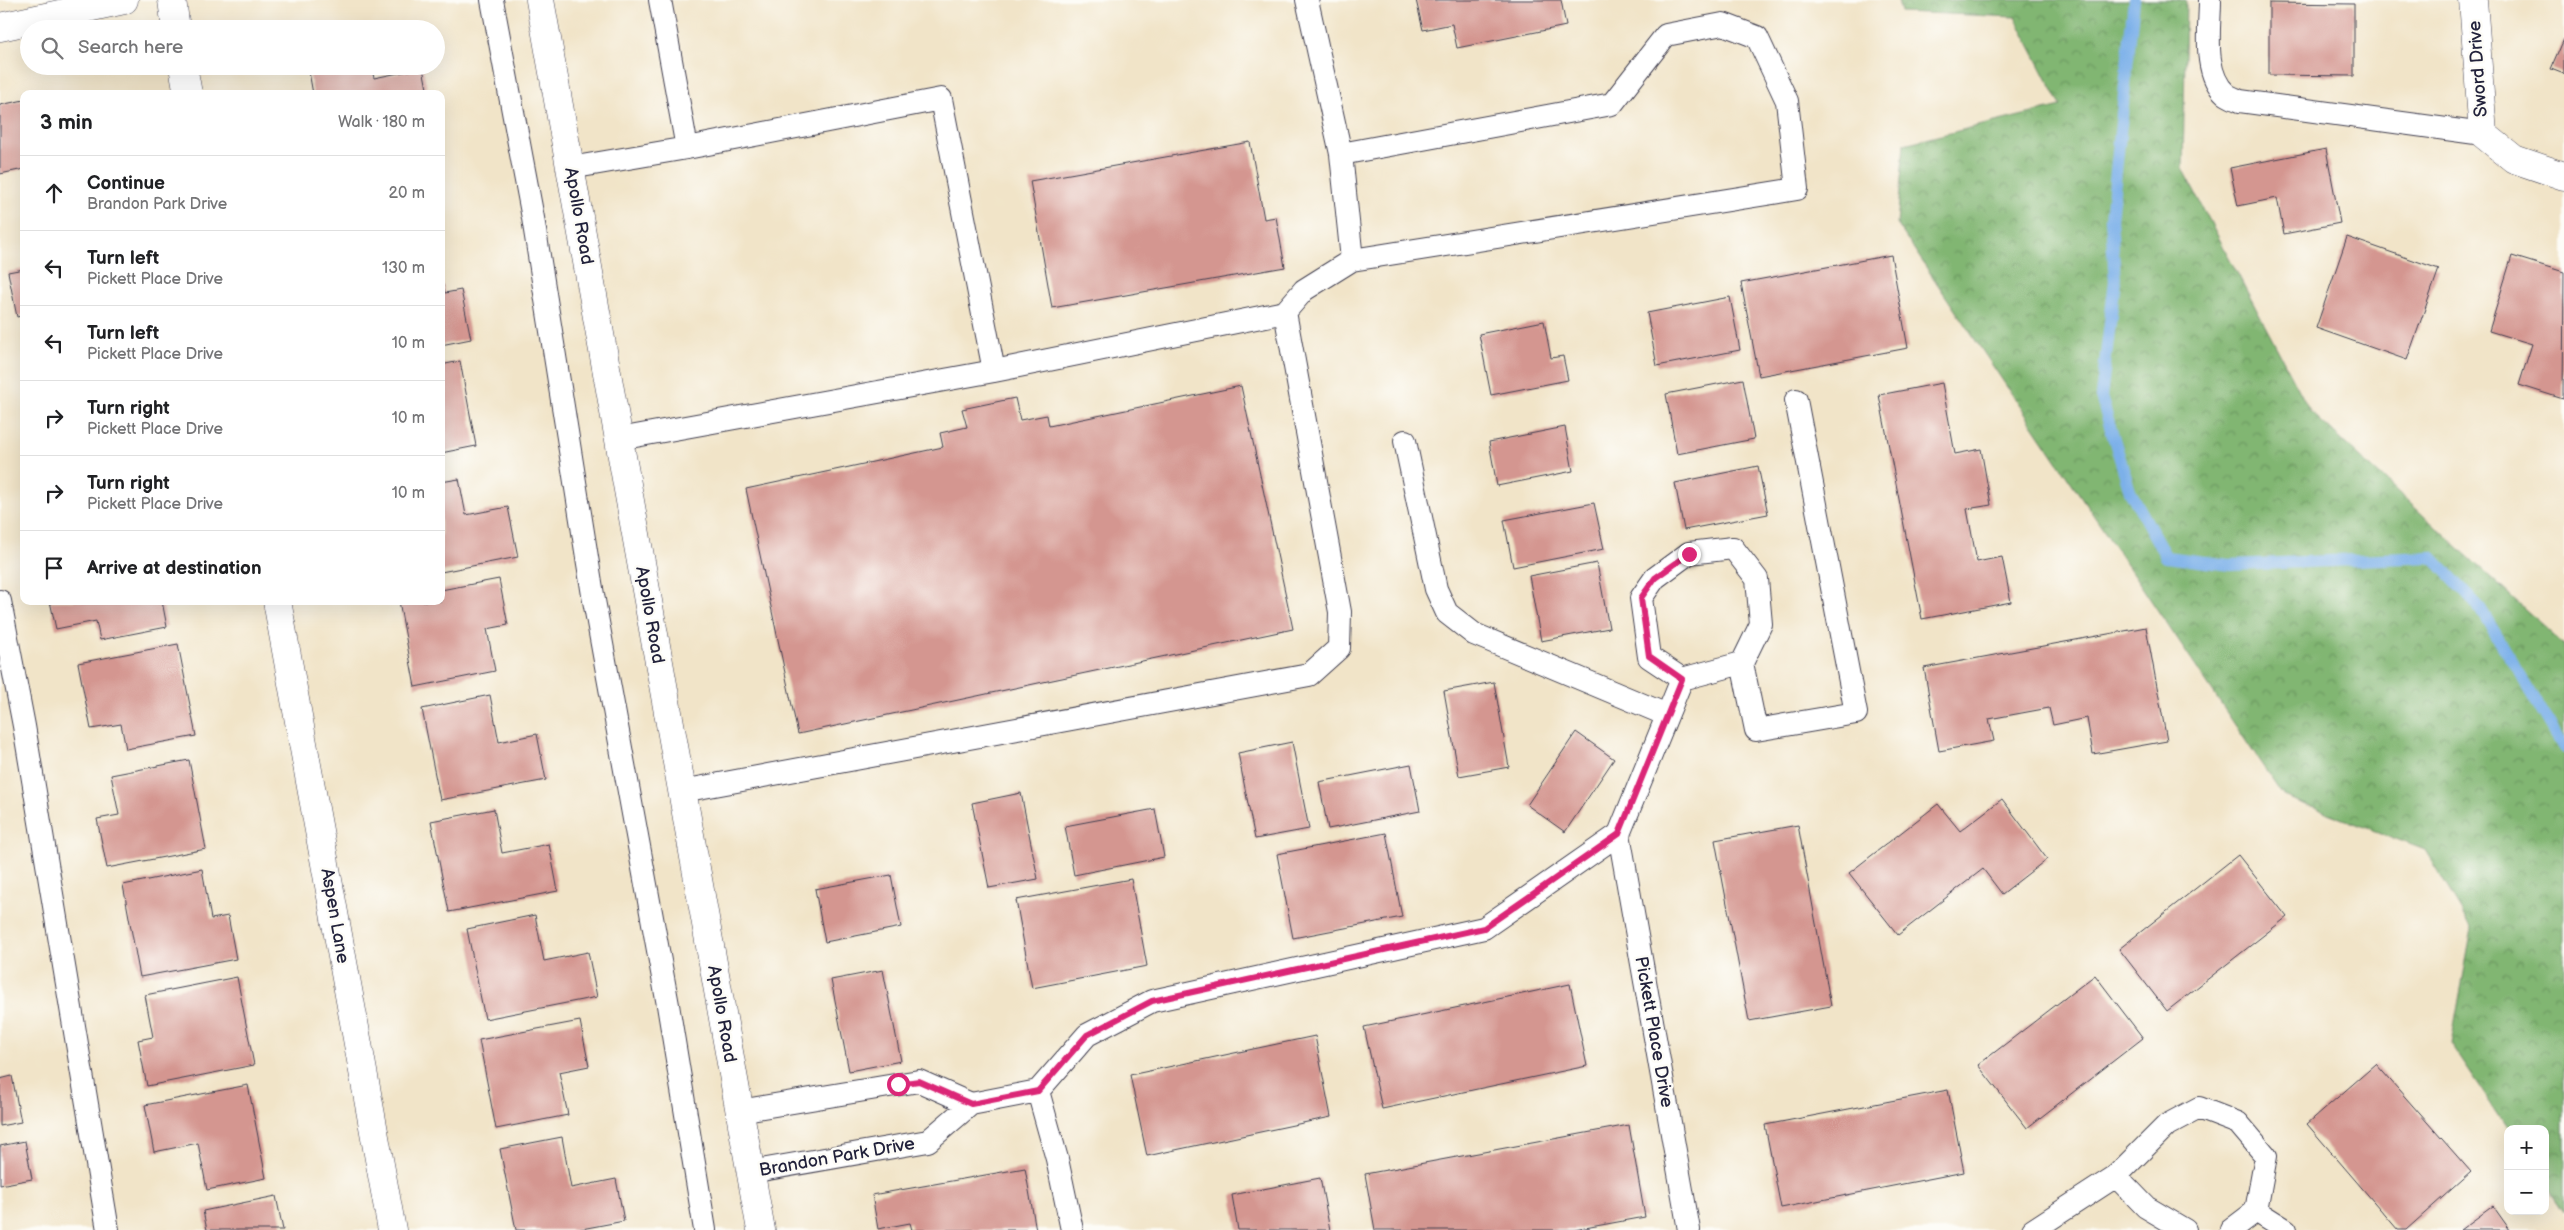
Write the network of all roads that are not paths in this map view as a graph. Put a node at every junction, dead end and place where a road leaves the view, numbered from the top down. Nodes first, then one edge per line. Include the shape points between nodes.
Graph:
1 (124, 0) edge
2 (172, 0) edge
3 (492, 0) edge
4 (540, 0) edge
5 (660, 0) edge
6 (1307, 0) edge
7 (2210, 0) edge
8 (2473, 0) edge
9 (32, 20) edge
10 (175, 20) edge
11 (20, 23) edge
12 (0, 27) edge
13 (185, 75) edge
14 (187, 90) edge
15 (2483, 134) junction
16 (687, 148) junction
17 (1341, 154) junction
18 (570, 168) junction
19 (2564, 176) edge
20 (1352, 260) junction
21 (1285, 312) junction
22 (994, 372) junction
23 (1796, 400) dead end
24 (619, 439) junction
25 (1405, 441) dead end
26 (0, 600) edge
27 (278, 605) edge
28 (1742, 663) junction
29 (1682, 679) junction
30 (1668, 715) junction
31 (682, 791) junction
32 (1619, 834) junction
33 (1038, 1091) junction
34 (971, 1104) junction
35 (739, 1110) junction
36 (750, 1172) junction
37 (2116, 1176) junction
38 (2256, 1211) junction
39 (108, 1230) edge
40 (392, 1230) edge
41 (705, 1230) edge
42 (761, 1230) edge
43 (1072, 1230) edge
44 (1689, 1230) edge
45 (2033, 1230) edge
46 (2185, 1230) edge
47 (2231, 1230) edge
48 (2286, 1230) edge

1 - 9 street
2 - 10 street
3 - 41 lane
4 - 18 street, Apollo Road
5 - 16 lane
6 - 17 lane
7 - 15 lane via 2210,53 2215,78 2226,94 2240,101
8 - 15 street, Sword Drive
11 - 12 street
13 - 14 street
15 - 19 street, Sword Drive via 2514,159
16 - 18 lane
16 - 22 lane via 941,99
17 - 20 lane
17 - 20 lane via 1612,104 1666,34 1722,24 1757,37 1787,101 1797,189
18 - 24 street, Apollo Road
20 - 21 lane via 1304,290
21 - 22 lane
21 - 31 lane via 1340,612 1340,648 1309,675
22 - 24 lane
23 - 28 lane via 1856,713 1756,730
24 - 31 street, Apollo Road
25 - 30 lane via 1436,589 1446,613 1474,634
26 - 39 lane
27 - 40 street, Aspen Lane
28 - 29 lane
28 - 29 lane via 1761,624 1757,579 1733,548 1689,554 1655,578 1641,598 1649,656
29 - 30 lane
30 - 32 lane
31 - 35 street, Apollo Road
32 - 33 lane via 1484,928 1152,1001 1087,1035
32 - 44 lane, Pickett Place Drive
33 - 34 lane, Brandon Park Drive
33 - 43 lane via 1057,1158
34 - 35 lane via 919,1081
34 - 36 lane, Brandon Park Drive via 928,1141
35 - 36 street, Apollo Road
36 - 42 street, Apollo Road
37 - 38 lane via 2167,1124 2199,1108 2238,1123 2266,1156
37 - 45 lane
37 - 46 lane via 2146,1207
38 - 47 lane
38 - 48 lane

